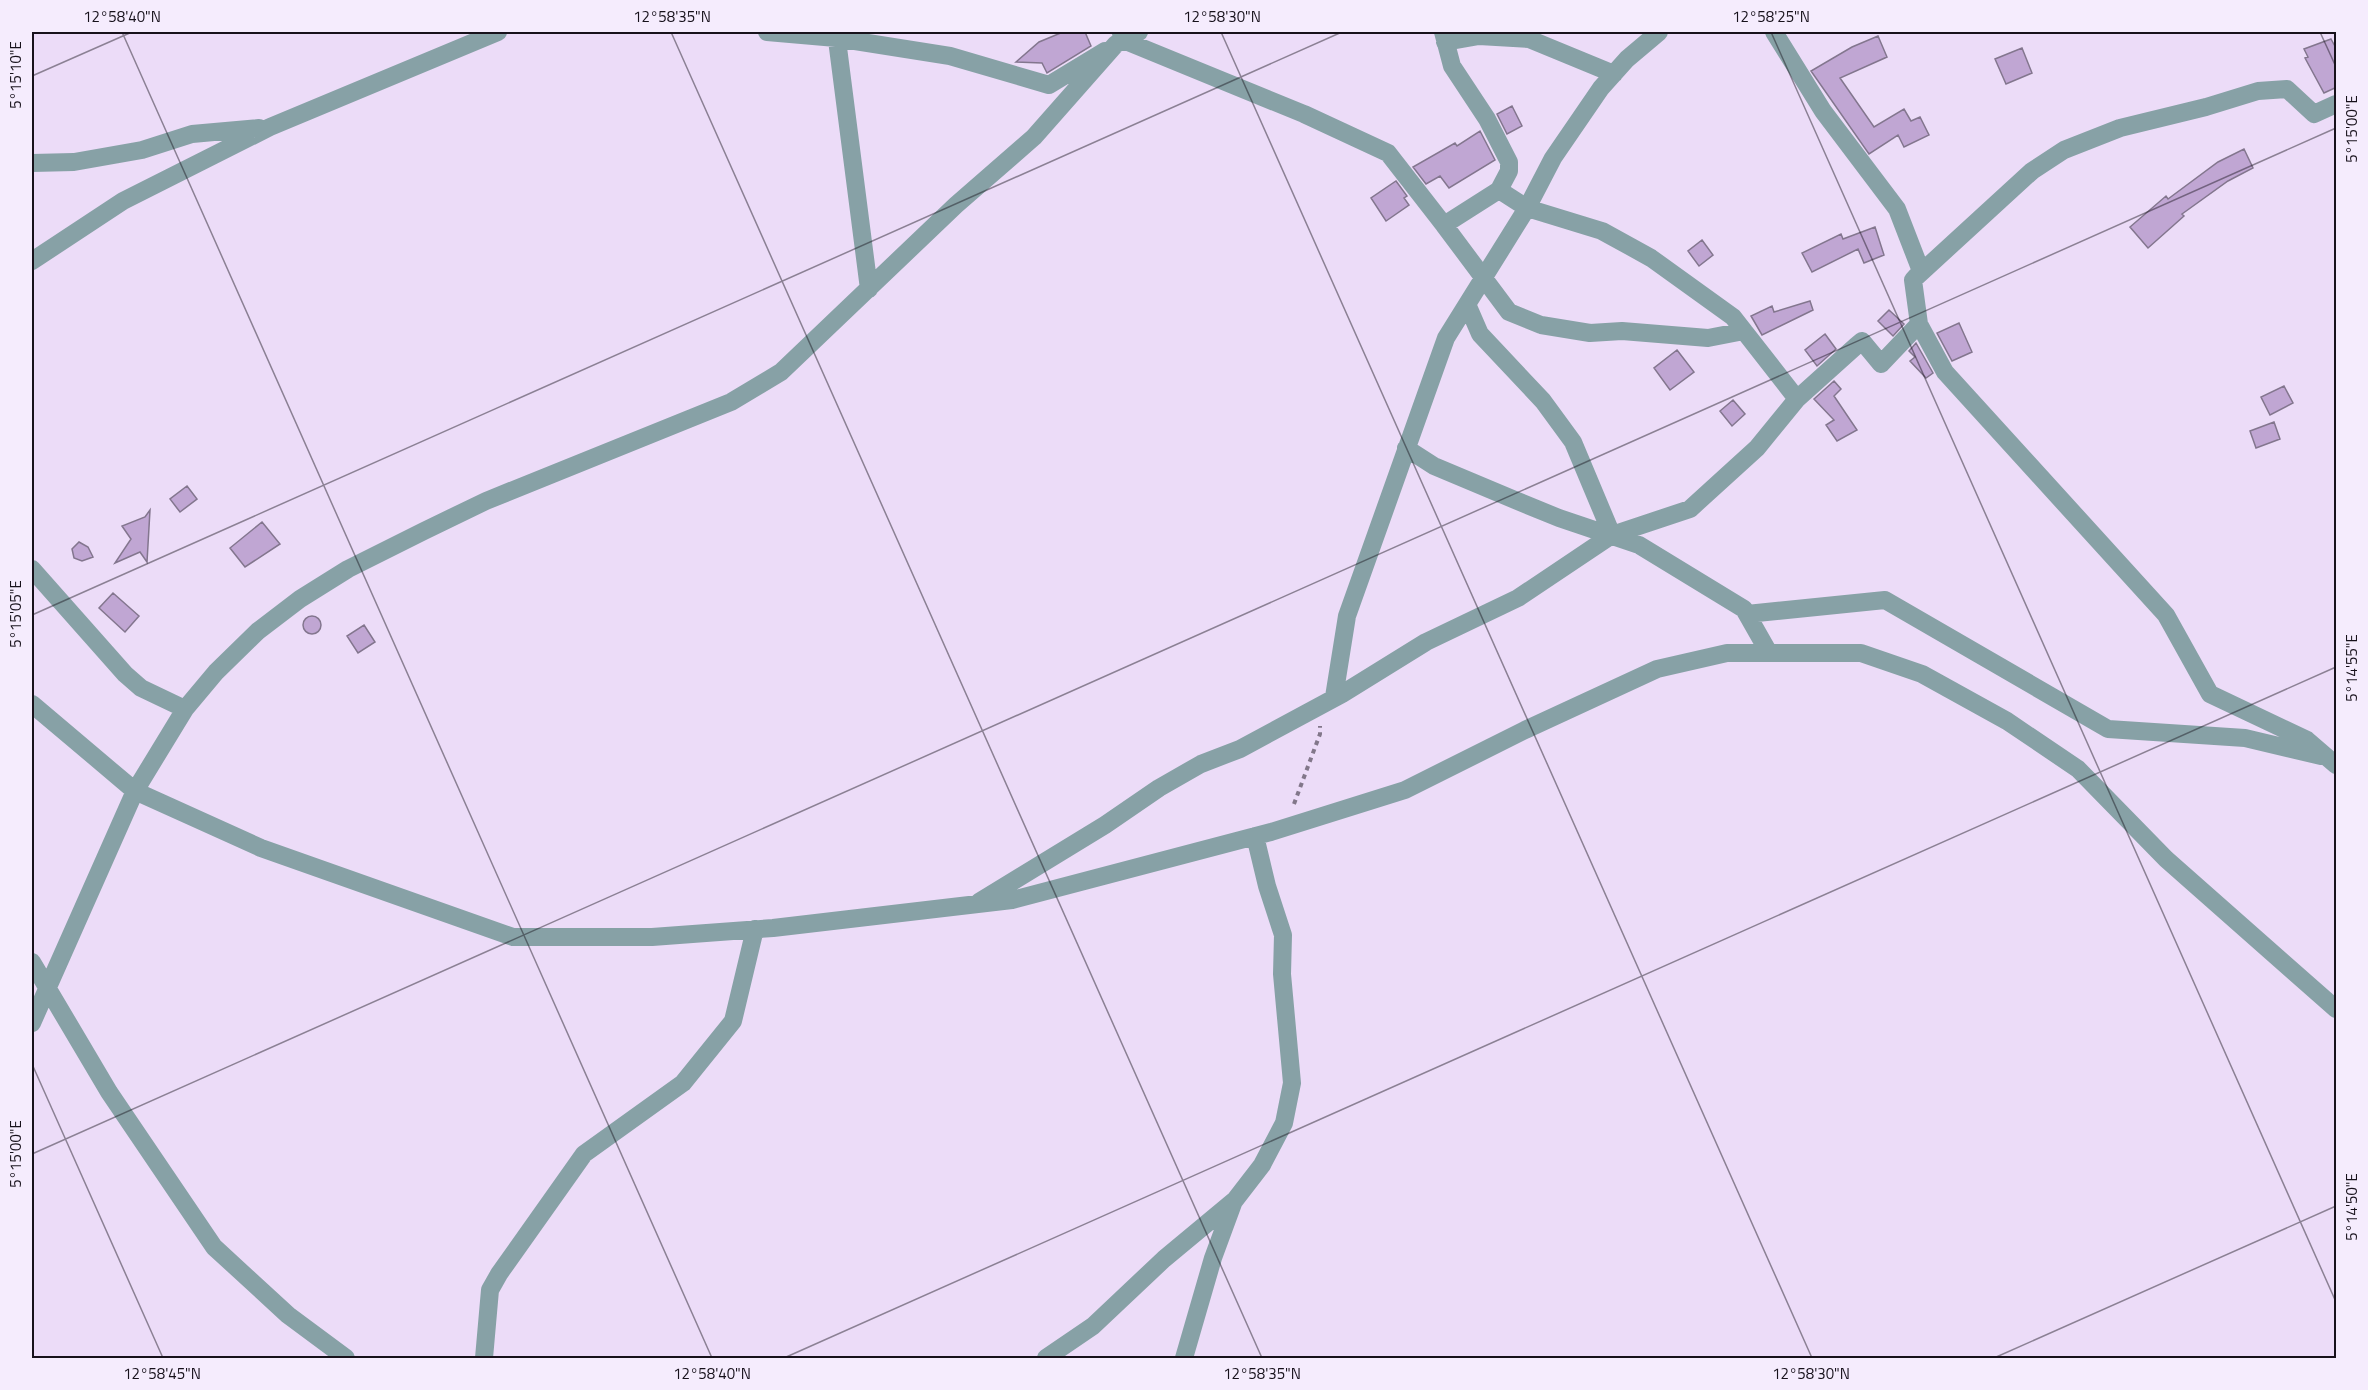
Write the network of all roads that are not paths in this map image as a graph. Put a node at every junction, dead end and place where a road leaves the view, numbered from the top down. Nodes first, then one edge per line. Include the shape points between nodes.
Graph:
1 (498, 32) edge
2 (767, 32) edge
3 (1659, 32) edge
4 (1773, 32) edge
5 (836, 35) edge
6 (1125, 37) edge
7 (1444, 37) edge
8 (1614, 74) junction
9 (2337, 104) edge
10 (270, 127) junction
11 (32, 163) edge
12 (1499, 190) junction
13 (1527, 208) junction
14 (1444, 225) junction
15 (32, 261) edge
16 (1482, 279) junction
17 (1913, 280) junction
18 (868, 289) junction
19 (1467, 304) junction
20 (1919, 324) junction
21 (1744, 331) junction
22 (1797, 399) junction
23 (1406, 448) junction
24 (1612, 535) junction
25 (32, 569) edge
26 (1746, 614) junction
27 (1769, 653) junction
28 (1328, 701) junction
29 (32, 704) edge
30 (185, 709) junction
31 (2331, 761) edge
32 (135, 791) junction
33 (1255, 836) junction
34 (974, 905) junction
35 (755, 929) junction
36 (32, 962) edge
37 (46, 990) junction
38 (2337, 1009) edge
39 (32, 1023) edge
40 (1235, 1200) junction
41 (346, 1359) edge
42 (484, 1359) edge
43 (1047, 1359) edge
44 (1184, 1359) edge

1 - 10 street
2 - 5 street
3 - 8 street
4 - 17 street via 1823,111 1897,209 1921,271
5 - 6 street via 950,56 1049,85
5 - 18 street
6 - 14 street via 1388,153
6 - 18 street via 1034,137
7 - 8 street via 1529,39
7 - 12 street via 1452,66 1487,119 1509,162 1509,171
8 - 13 street via 1600,88 1553,158
9 - 17 street via 2314,114 2287,89 2258,91 2089,138 2032,171
10 - 11 street via 192,134 142,150 74,162
10 - 15 street via 123,201
12 - 13 street
12 - 14 street
13 - 16 street
13 - 21 street via 1602,231 1651,258 1733,317
14 - 16 street
16 - 19 street
16 - 21 street via 1509,312 1541,325 1590,333 1622,331 1708,338
17 - 20 street
18 - 30 street via 781,372 731,402 486,501 348,569 258,631
19 - 23 street via 1446,338
19 - 24 street via 1480,334 1543,401 1573,442
20 - 22 street via 1881,364 1863,341
20 - 31 street via 1945,372 2166,615 2210,694 2307,740
21 - 22 street
22 - 24 street via 1757,448 1690,509
23 - 24 street via 1434,466 1559,518
23 - 28 street via 1347,616
24 - 26 street via 1639,545 1744,609
24 - 28 street via 1518,598 1426,642
25 - 30 street via 125,674 141,688
26 - 27 street
26 - 31 street via 1885,600 2108,729 2246,738
27 - 33 street via 1726,653 1657,669 1525,729 1405,790
27 - 38 street via 1861,653 1922,674 2007,721 2078,769 2166,859
28 - 34 street via 1159,788
29 - 32 street
30 - 32 street
32 - 35 street via 261,848 513,937 652,937
32 - 37 street
33 - 34 street via 1012,900
33 - 40 street via 1283,935 1282,974 1292,1083 1284,1123 1262,1165
34 - 35 street
35 - 42 street via 733,1022 683,1083 584,1154 499,1274 490,1290
36 - 37 street
37 - 39 street
37 - 41 street via 109,1092 214,1247 288,1315
40 - 43 street via 1164,1258 1093,1326
40 - 44 street

